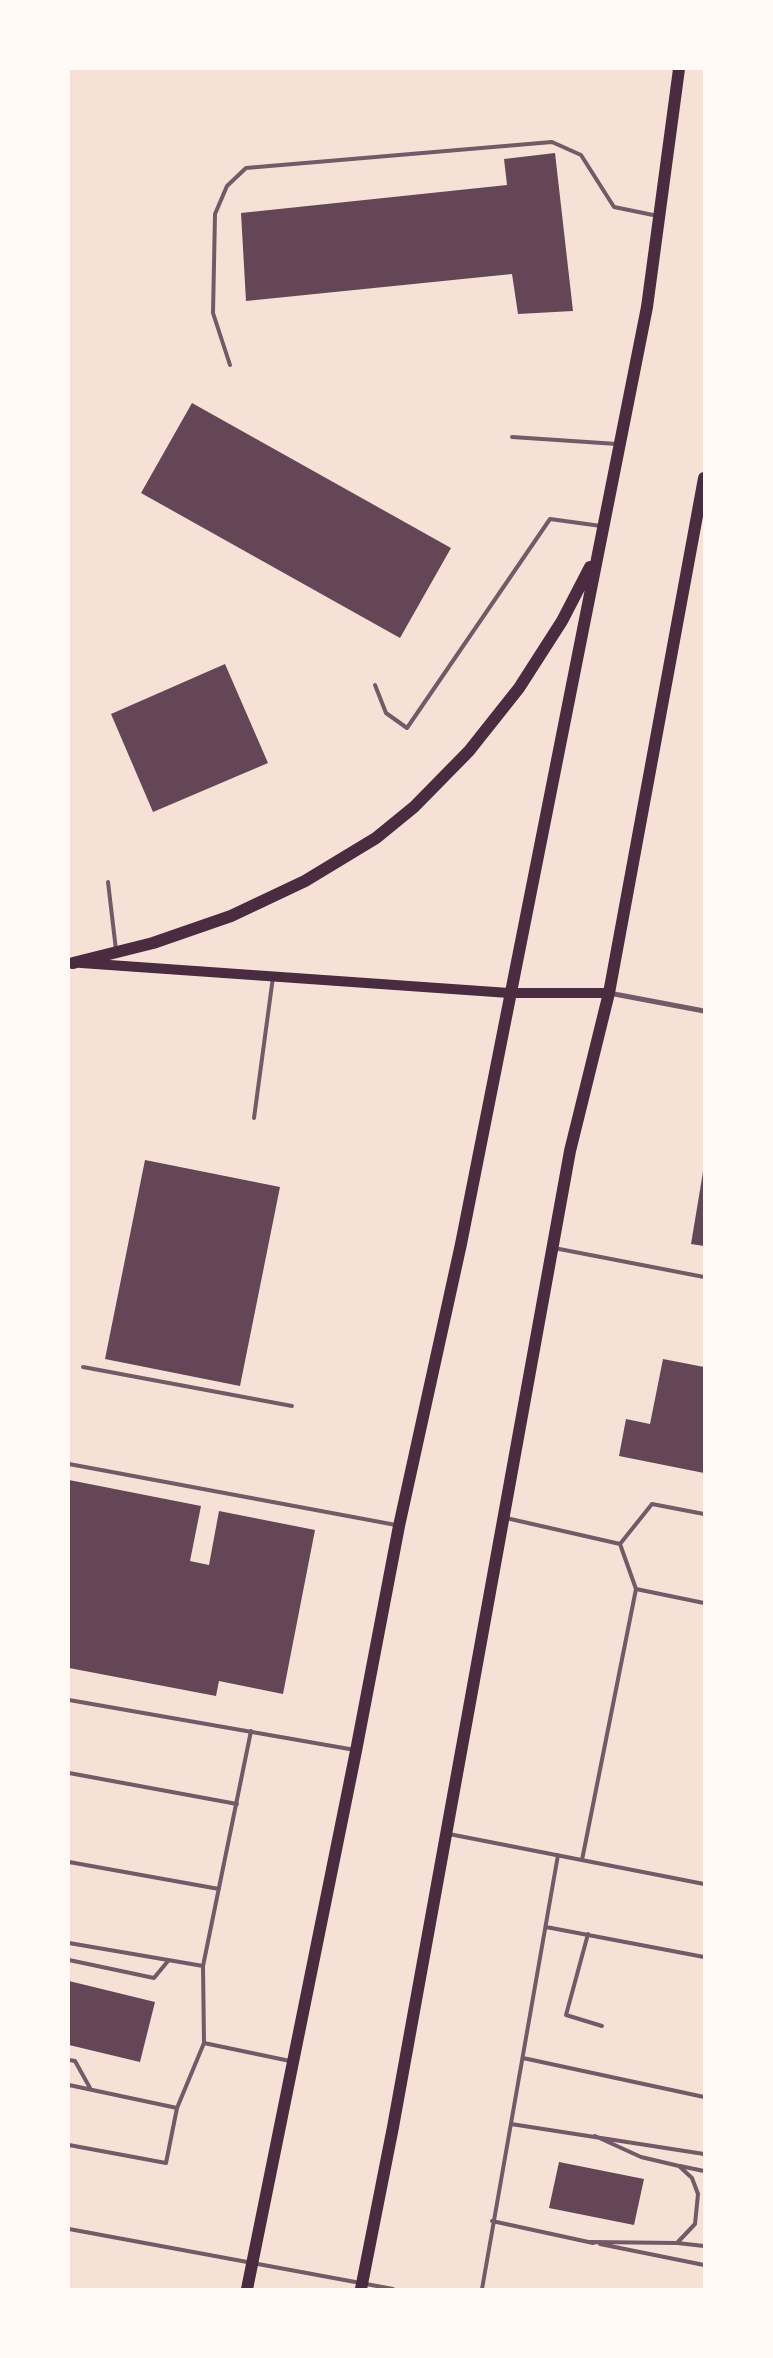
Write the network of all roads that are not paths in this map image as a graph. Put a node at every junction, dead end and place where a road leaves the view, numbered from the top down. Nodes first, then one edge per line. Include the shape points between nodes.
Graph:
1 (679, 69) edge
2 (659, 216) junction
3 (230, 365) dead end
4 (512, 437) dead end
5 (619, 444) junction
6 (704, 478) edge
7 (602, 527) junction
8 (597, 553) junction
9 (375, 685) dead end
10 (108, 882) dead end
11 (116, 952) junction
12 (71, 963) edge
13 (273, 977) junction
14 (509, 993) junction
15 (609, 993) junction
16 (704, 1011) edge
17 (254, 1118) dead end
18 (552, 1248) junction
19 (704, 1277) edge
20 (83, 1367) dead end
21 (292, 1406) dead end
22 (69, 1464) edge
23 (704, 1514) edge
24 (504, 1518) junction
25 (399, 1526) junction
26 (620, 1544) junction
27 (636, 1590) junction
28 (704, 1603) edge
29 (69, 1700) edge
30 (251, 1732) junction
31 (356, 1751) junction
32 (69, 1773) edge
33 (237, 1804) junction
34 (446, 1833) junction
35 (558, 1855) junction
36 (582, 1860) junction
37 (69, 1862) edge
38 (704, 1884) edge
39 (219, 1889) junction
40 (546, 1927) junction
41 (588, 1934) junction
42 (69, 1943) edge
43 (704, 1957) edge
44 (69, 1960) edge
45 (168, 1961) junction
46 (203, 1966) junction
47 (602, 2026) dead end
48 (204, 2043) junction
49 (522, 2058) junction
50 (69, 2060) edge
51 (292, 2061) junction
52 (69, 2085) edge
53 (90, 2088) junction
54 (704, 2097) edge
55 (177, 2108) junction
56 (511, 2124) junction
57 (595, 2136) junction
58 (69, 2145) edge
59 (704, 2154) edge
60 (679, 2166) junction
61 (704, 2171) edge
62 (492, 2221) junction
63 (69, 2229) edge
64 (591, 2242) junction
65 (677, 2243) junction
66 (704, 2246) edge
67 (252, 2264) junction
68 (704, 2266) edge
69 (362, 2286) edge
70 (247, 2289) edge
71 (392, 2289) edge
72 (482, 2289) edge

1 - 2 main road
2 - 3 lane via 614,207 581,156 552,142 246,168 227,186 215,214 213,313
2 - 5 main road via 647,307
4 - 5 lane
5 - 7 main road
6 - 15 main road
7 - 8 main road
7 - 9 lane via 550,519 407,728 386,713
8 - 11 main road via 562,621 519,688 469,750 414,808 376,838 305,881 231,916
8 - 14 main road
10 - 11 lane
11 - 12 main road
12 - 13 main road
13 - 14 main road
13 - 17 lane
14 - 15 main road
14 - 25 main road via 461,1244
15 - 16 street
15 - 18 main road via 570,1151
18 - 19 lane
18 - 24 main road
20 - 21 lane
22 - 25 lane
23 - 26 lane via 652,1504
24 - 26 lane
24 - 34 main road
25 - 31 main road
26 - 27 lane
27 - 28 lane
27 - 36 lane
29 - 30 lane
30 - 31 lane
30 - 33 lane
31 - 51 main road
32 - 33 lane
33 - 39 lane
34 - 35 lane
34 - 69 main road
35 - 36 lane
35 - 40 lane
36 - 38 lane
37 - 39 lane
39 - 46 lane
40 - 41 lane
40 - 49 lane
41 - 43 lane
41 - 47 lane via 566,2015
42 - 45 lane
44 - 45 lane via 154,1978
45 - 46 lane
46 - 48 lane
48 - 51 lane
48 - 55 lane
49 - 54 lane
49 - 56 lane
50 - 53 lane via 75,2061
51 - 67 main road
52 - 53 lane
53 - 55 lane
55 - 58 lane via 166,2163
56 - 57 lane
56 - 62 lane
57 - 59 lane
57 - 60 lane via 641,2157
60 - 61 lane
60 - 65 lane via 692,2178 698,2194 695,2224
62 - 64 lane
62 - 72 lane
63 - 67 lane
64 - 65 lane
64 - 68 lane
65 - 66 lane
67 - 69 lane
67 - 70 main road
69 - 71 lane

